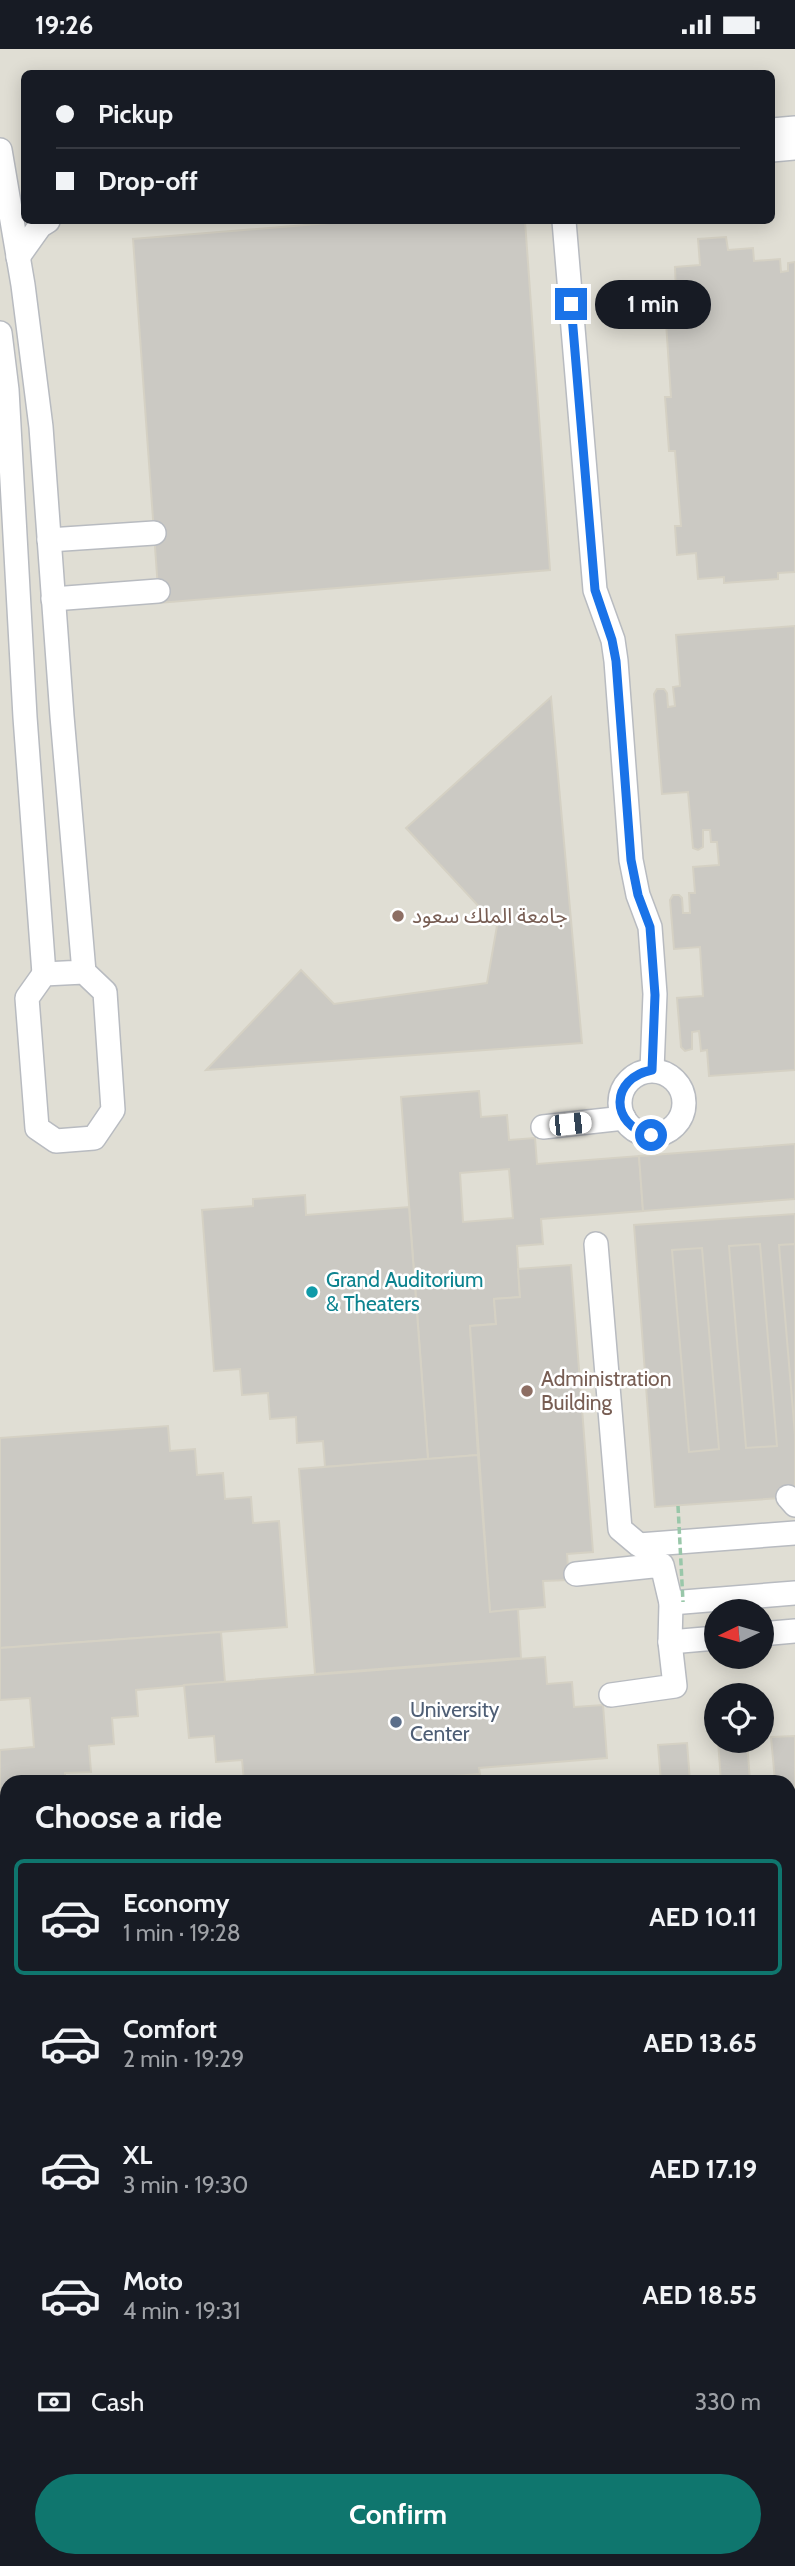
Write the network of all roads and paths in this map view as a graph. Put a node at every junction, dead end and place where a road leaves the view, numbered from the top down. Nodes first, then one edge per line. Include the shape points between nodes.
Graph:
1 (795, 128) edge
2 (775, 130) edge
3 (795, 148) edge
4 (775, 150) edge
5 (2, 159) edge
6 (21, 178) edge
7 (43, 224) edge
8 (564, 224) edge
9 (18, 257) junction
10 (0, 333) edge
11 (154, 533) dead end
12 (49, 540) junction
13 (158, 591) dead end
14 (53, 599) junction
15 (62, 716) junction
16 (25, 717) junction
17 (67, 781) junction
18 (31, 784) junction
19 (84, 972) junction
20 (44, 974) junction
21 (652, 1070) junction
22 (624, 1118) junction
23 (542, 1127) dead end
24 (596, 1244) dead end
25 (678, 1506) dead end
26 (795, 1533) edge
27 (576, 1574) dead end
28 (795, 1593) edge
29 (677, 1602) junction
30 (795, 1631) edge
31 (774, 1633) edge
32 (704, 1639) edge
33 (670, 1642) junction
34 (611, 1695) dead end

1 - 2 street
3 - 4 street
5 - 6 street
5 - 9 street
7 - 9 street
8 - 21 street via 595,590 614,650 631,860 650,927 655,995
9 - 12 street via 41,427
10 - 16 street
11 - 12 street
12 - 14 street
13 - 14 street
14 - 15 street
15 - 16 street
15 - 17 street
16 - 18 street
17 - 18 street
17 - 19 street
18 - 20 street
19 - 20 street
19 - 20 street via 104,992 113,1110 94,1138 56,1141 37,1128 27,998
21 - 22 street via 641,1072 624,1086 620,1107
21 - 22 street via 672,1077 684,1093 678,1123 651,1135 640,1133
22 - 23 street
24 - 26 street via 620,1529 639,1545
25 - 29 path, bridge
27 - 29 street via 662,1565
28 - 29 street
29 - 33 street
30 - 31 street
32 - 33 street
33 - 34 street via 675,1686

